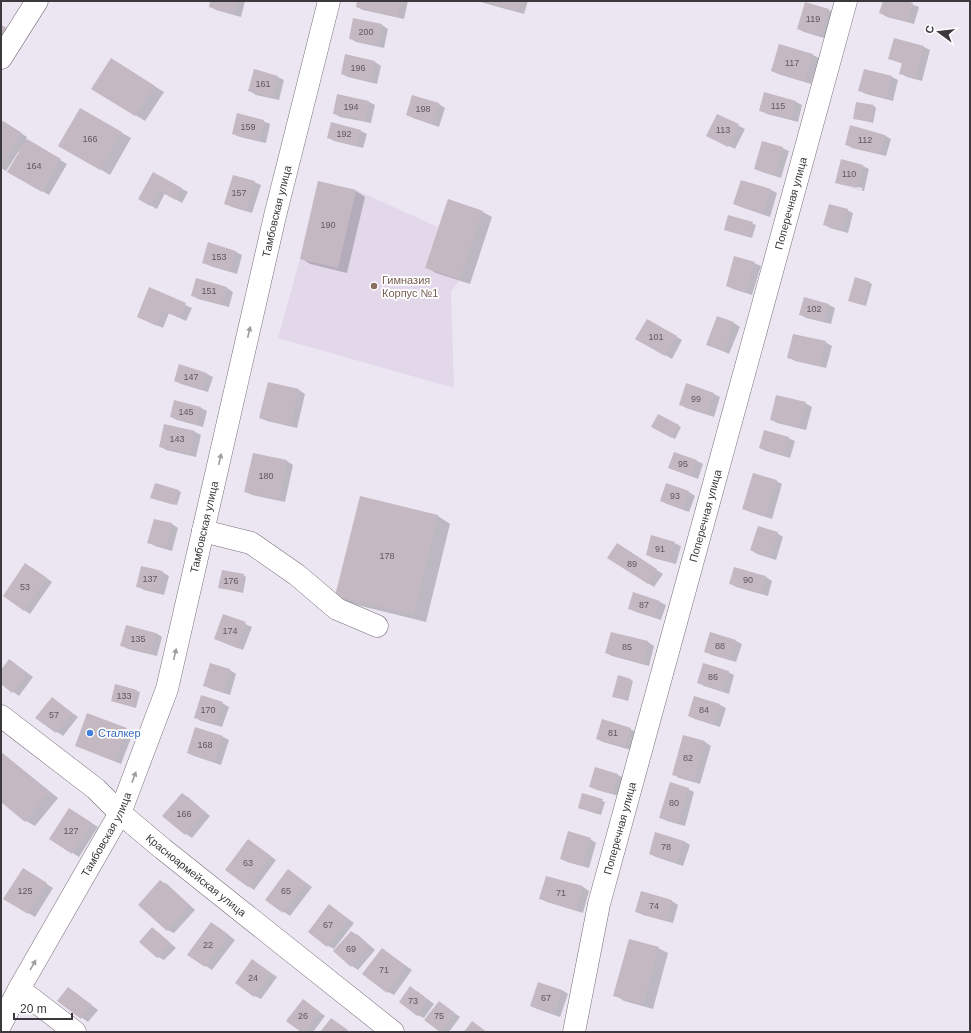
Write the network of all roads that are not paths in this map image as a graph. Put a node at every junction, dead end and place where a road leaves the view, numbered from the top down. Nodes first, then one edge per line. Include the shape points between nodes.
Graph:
1 (37, 1) edge
2 (329, 1) edge
3 (846, 1) edge
4 (1, 58) edge
5 (203, 531) junction
6 (378, 626) dead end
7 (1, 716) edge
8 (120, 813) junction
9 (19, 989) junction
10 (1, 1024) edge
11 (75, 1032) edge
12 (393, 1032) edge
13 (574, 1032) edge

1 - 4 street
5 -> 2 street, Тамбовская улица via 275,216
3 - 13 street, Поперечная улица via 599,904
5 - 6 street via 252,543 297,575 337,609
8 -> 5 street, Тамбовская улица via 167,689
7 - 8 street, Красноармейская улица via 96,789
9 -> 8 street, Тамбовская улица
8 - 12 street, Красноармейская улица
9 - 10 street, Тамбовская улица
9 - 11 street

